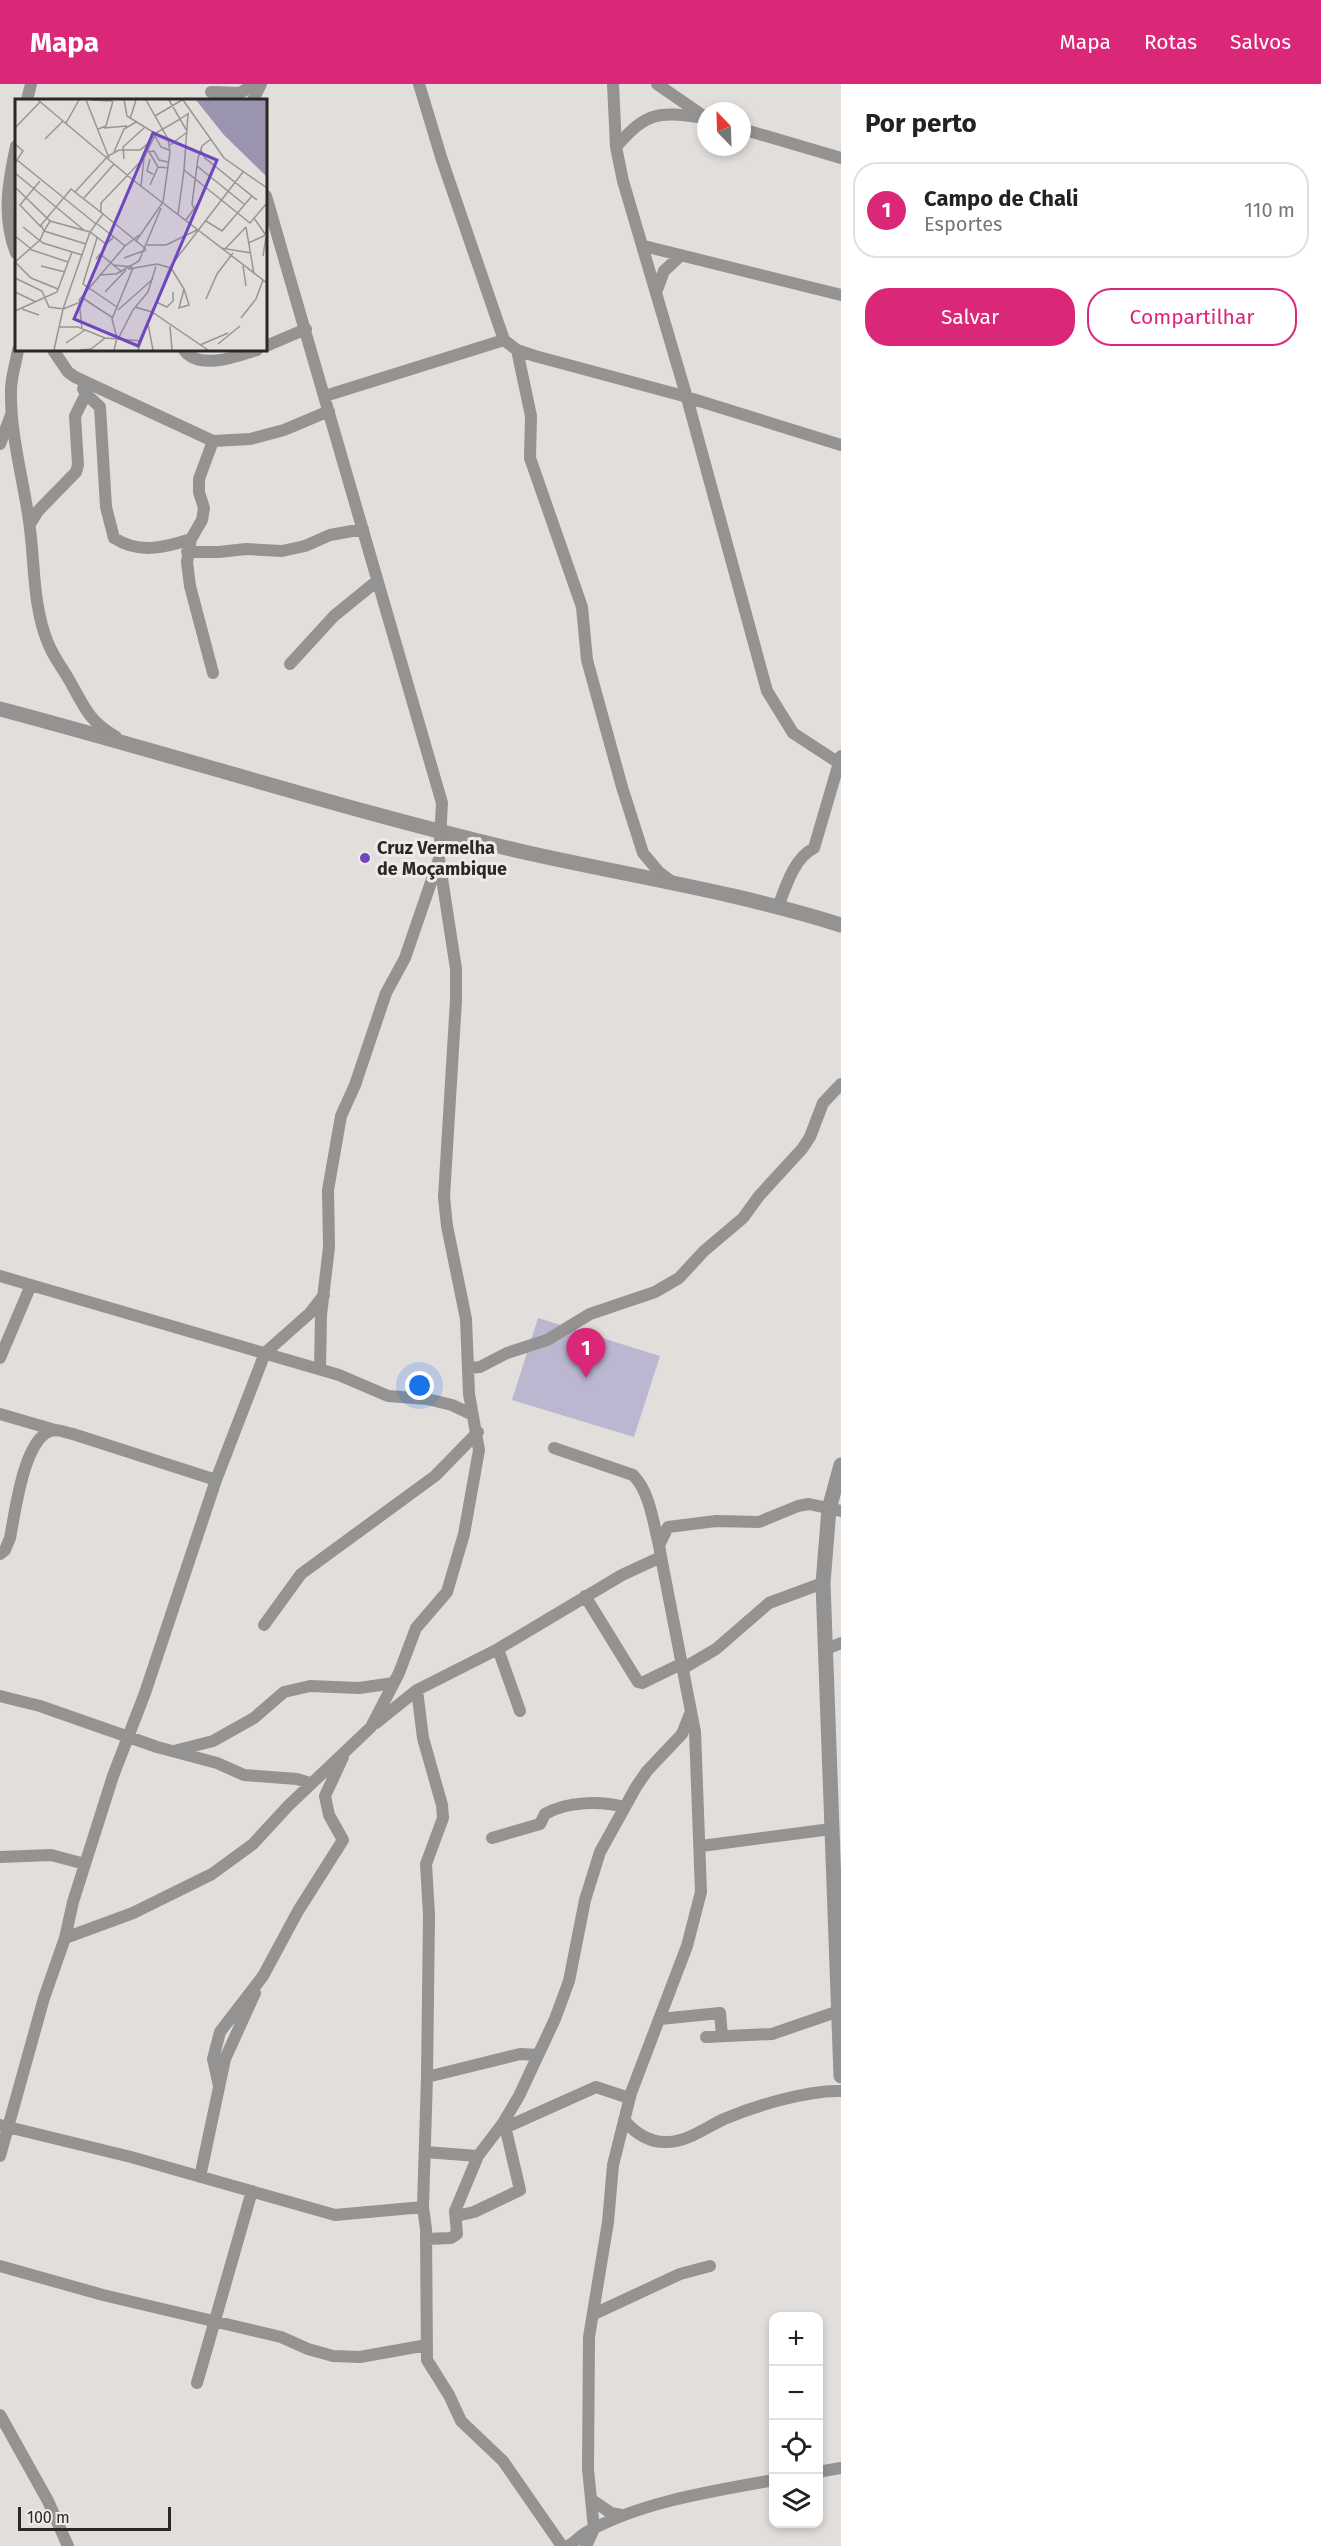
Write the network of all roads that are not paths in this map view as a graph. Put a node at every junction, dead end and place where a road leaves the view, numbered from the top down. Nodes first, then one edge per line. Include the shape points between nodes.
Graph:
1 (31, 84) edge
2 (255, 84) edge
3 (261, 84) edge
4 (419, 84) edge
5 (613, 84) edge
6 (657, 84) edge
7 (211, 92) edge
8 (27, 99) edge
9 (254, 99) edge
10 (697, 112) edge
11 (697, 117) edge
12 (751, 132) edge
13 (616, 147) junction
14 (15, 151) edge
15 (841, 158) edge
16 (9, 178) junction
17 (0, 189) edge
18 (267, 200) edge
19 (644, 246) junction
20 (15, 250) edge
21 (679, 257) junction
22 (657, 291) junction
23 (841, 295) edge
24 (306, 329) junction
25 (504, 340) junction
26 (267, 346) edge
27 (517, 350) junction
28 (18, 351) edge
29 (54, 351) edge
30 (185, 351) edge
31 (253, 351) edge
32 (75, 377) junction
33 (86, 394) junction
34 (325, 396) junction
35 (687, 398) junction
36 (12, 411) junction
37 (329, 411) junction
38 (213, 441) junction
39 (0, 444) edge
40 (841, 445) edge
41 (30, 524) junction
42 (363, 529) junction
43 (191, 538) junction
44 (187, 552) junction
45 (377, 581) junction
46 (290, 664) dead end
47 (213, 673) dead end
48 (0, 709) edge
49 (125, 742) junction
50 (840, 759) edge
51 (440, 831) junction
52 (439, 859) junction
53 (671, 881) junction
54 (778, 908) junction
55 (841, 926) edge
56 (841, 1084) edge
57 (0, 1276) edge
58 (31, 1285) junction
59 (324, 1294) junction
60 (265, 1353) junction
61 (0, 1358) edge
62 (468, 1368) junction
63 (320, 1369) junction
64 (0, 1414) edge
65 (471, 1414) junction
66 (55, 1430) junction
67 (478, 1432) junction
68 (554, 1448) dead end
69 (841, 1466) edge
70 (216, 1480) junction
71 (837, 1509) edge
72 (660, 1551) junction
73 (3, 1552) edge
74 (0, 1567) edge
75 (823, 1583) junction
76 (585, 1596) junction
77 (264, 1625) dead end
78 (841, 1643) edge
79 (498, 1648) junction
80 (824, 1650) junction
81 (681, 1666) junction
82 (394, 1683) junction
83 (417, 1690) junction
84 (0, 1696) edge
85 (520, 1711) dead end
86 (690, 1714) junction
87 (371, 1727) junction
88 (128, 1736) junction
89 (173, 1751) junction
90 (345, 1753) junction
91 (310, 1783) junction
92 (624, 1807) junction
93 (834, 1834) edge
94 (492, 1838) dead end
95 (701, 1846) junction
96 (0, 1857) edge
97 (85, 1864) junction
98 (65, 1938) junction
99 (839, 1960) edge
100 (839, 2011) junction
101 (660, 2019) junction
102 (722, 2036) junction
103 (706, 2037) dead end
104 (538, 2055) junction
105 (841, 2076) edge
106 (428, 2077) junction
107 (841, 2091) edge
108 (629, 2098) junction
109 (624, 2120) junction
110 (504, 2125) junction
111 (4, 2126) edge
112 (426, 2152) junction
113 (0, 2156) edge
114 (478, 2156) junction
115 (200, 2177) junction
116 (252, 2191) junction
117 (423, 2206) junction
118 (456, 2216) junction
119 (426, 2239) junction
120 (0, 2266) edge
121 (710, 2266) dead end
122 (594, 2314) junction
123 (214, 2322) junction
124 (427, 2345) junction
125 (197, 2383) dead end
126 (0, 2415) edge
127 (841, 2468) edge
128 (823, 2471) edge
129 (769, 2481) edge
130 (592, 2500) junction
131 (621, 2515) junction
132 (547, 2522) junction
133 (590, 2530) junction
134 (68, 2546) edge
135 (562, 2546) edge
136 (568, 2546) edge
137 (586, 2546) edge

1 - 8 street
2 - 7 street via 240,93
3 - 9 street
4 - 25 street
5 - 13 street
6 - 10 street
11 - 13 street via 669,114 649,117 633,127
12 - 15 street
13 - 19 street
14 - 16 street
16 - 17 street
16 - 20 street via 7,228
18 - 24 street
19 - 21 street
19 - 22 street
21 - 22 street via 664,272
21 - 23 street
22 - 35 street
24 - 26 street
24 - 34 street
25 - 27 street
25 - 34 street
27 - 35 street
27 - 53 street via 531,416 530,458 582,608 588,660 622,787 643,854
28 - 36 street via 11,388
29 - 32 street
30 - 31 street via 210,361
32 - 33 street
32 - 38 street
33 - 41 street via 75,416 76,472
33 - 43 street via 100,407 111,534 124,544 150,550
34 - 37 street
35 - 40 street
35 - 50 street via 767,691 793,733
36 - 39 street
36 - 41 street
37 - 38 street via 250,439
37 - 42 street
38 - 43 street via 199,479 202,520
41 - 49 street via 35,588 47,642 81,705 104,730
42 - 44 street via 282,551
42 - 45 street
43 - 44 street
44 - 47 street via 190,586
45 - 46 street via 334,616
45 - 51 street via 442,800
48 - 49 street
49 - 51 street
50 - 54 street via 814,848 800,860
51 - 52 street
51 - 53 street
52 - 59 street via 405,958 387,993 341,1116 330,1170
52 - 62 street via 456,969 444,1197 466,1319
53 - 54 street
54 - 55 street
56 - 62 street via 823,1103 802,1149 743,1218 679,1278 655,1292 590,1314 547,1340 480,1367
57 - 58 street
58 - 60 street
58 - 61 street
59 - 60 street
59 - 63 street
60 - 63 street
60 - 70 street
62 - 65 street
63 - 65 street via 388,1396 427,1399
64 - 66 street
65 - 67 street
66 - 70 street
66 - 73 street via 40,1436 31,1449
67 - 77 street via 435,1476 301,1574
67 - 82 street via 470,1505 452,1580 442,1599 421,1619
68 - 72 street via 633,1475 648,1502
69 - 71 street
70 - 88 street
71 - 72 street via 809,1504 759,1522 677,1524 668,1527
71 - 75 street
72 - 76 street
72 - 81 street
73 - 74 street
75 - 80 street
75 - 81 street via 769,1603 716,1649
76 - 79 street
76 - 81 street via 638,1682
78 - 80 street
79 - 83 street
79 - 85 street
80 - 93 street
81 - 86 street
82 - 87 street
82 - 89 street via 359,1688 309,1686 284,1692 254,1718 213,1741
83 - 87 street
83 - 106 street via 423,1738 444,1818 426,1864
84 - 88 street
86 - 92 street via 682,1734 647,1771
86 - 95 street via 697,1756
87 - 90 street
88 - 89 street
88 - 97 street
89 - 91 street via 250,1777
90 - 91 street
90 - 115 street via 325,1796 329,1815 343,1840 298,1911 225,2059
91 - 98 street via 254,1845 212,1874 133,1914
92 - 94 street via 604,1802 558,1809 545,1814 540,1824
92 - 104 street via 600,1852 585,1900 569,1982
93 - 95 street
93 - 99 street
95 - 101 street via 701,1892 687,1946
96 - 97 street via 51,1855
97 - 98 street
98 - 111 street
99 - 100 street
100 - 102 street via 772,2034
100 - 105 street
101 - 102 street via 720,2013
101 - 108 street
102 - 103 street
104 - 106 street via 520,2054
104 - 110 street
106 - 112 street
107 - 109 street via 823,2091 756,2109 667,2143 634,2132
108 - 109 street
108 - 110 street via 596,2087
109 - 122 street via 613,2165
110 - 114 street
110 - 118 street via 520,2190 474,2212
111 - 113 street
111 - 115 street
112 - 114 street
112 - 117 street
114 - 118 street via 460,2195
115 - 116 street
116 - 117 street via 335,2215
116 - 123 street
117 - 119 street
118 - 119 street via 455,2237
119 - 124 street
120 - 123 street
121 - 122 street via 680,2274
122 - 130 street via 589,2337 588,2469
123 - 124 street via 281,2337 333,2356 360,2357
123 - 125 street
124 - 132 street via 427,2360 461,2421 503,2461
126 - 134 street
127 - 128 street
129 - 131 street via 692,2495
130 - 131 street
130 - 133 street
131 - 133 street
132 - 133 street via 564,2532
132 - 135 street
133 - 136 street
133 - 137 street

